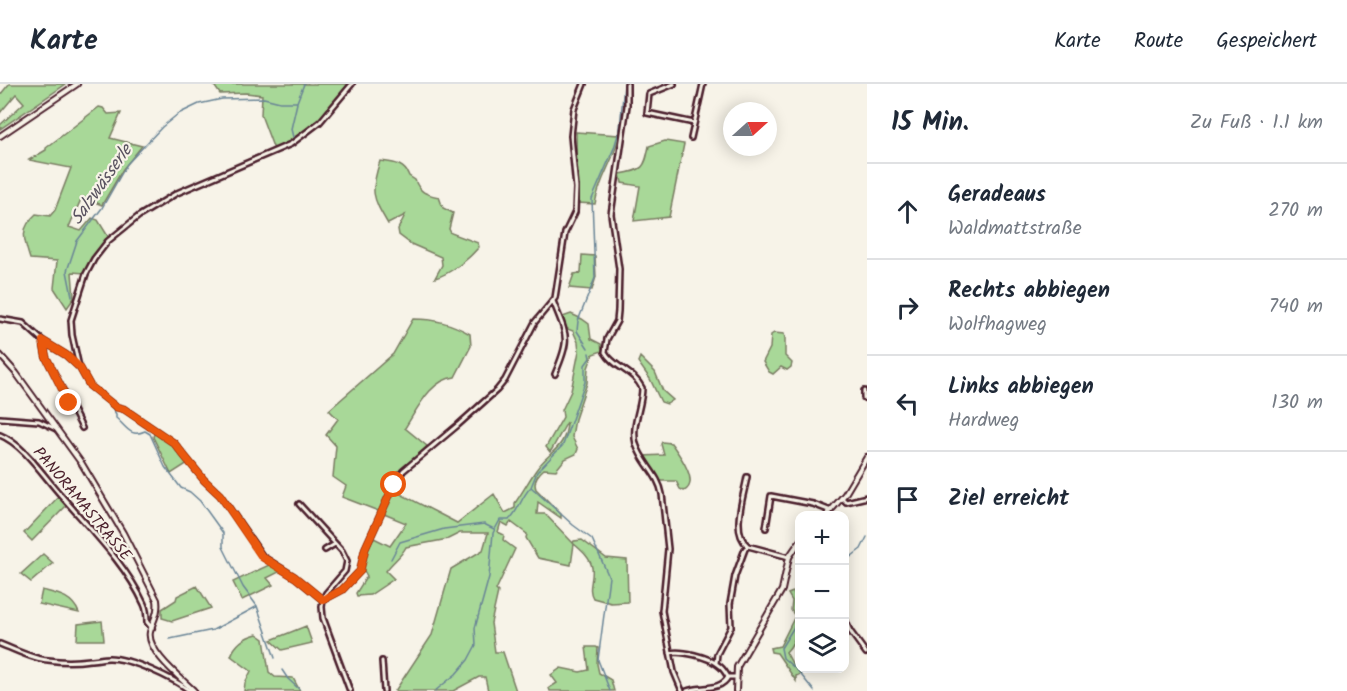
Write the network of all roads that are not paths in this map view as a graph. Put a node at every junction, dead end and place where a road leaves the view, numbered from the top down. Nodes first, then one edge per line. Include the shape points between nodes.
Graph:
1 (77, 84) edge
2 (352, 84) edge
3 (584, 84) edge
4 (627, 84) edge
5 (674, 84) edge
6 (703, 84) edge
7 (694, 123) junction
8 (0, 136) edge
9 (691, 138) dead end
10 (553, 301) junction
11 (0, 319) edge
12 (43, 341) junction
13 (0, 355) edge
14 (80, 368) junction
15 (555, 374) dead end
16 (864, 391) dead end
17 (867, 399) edge
18 (0, 418) edge
19 (82, 428) dead end
20 (58, 430) junction
21 (0, 435) edge
22 (867, 457) edge
23 (747, 477) dead end
24 (867, 497) edge
25 (842, 498) junction
26 (299, 504) dead end
27 (831, 511) joint
28 (766, 528) dead end
29 (335, 544) junction
30 (748, 546) junction
31 (795, 548) edge
32 (326, 550) dead end
33 (789, 557) junction
34 (324, 599) junction
35 (845, 619) edge
36 (152, 628) junction
37 (0, 644) edge
38 (866, 653) edge
39 (670, 654) junction
40 (382, 661) dead end
41 (716, 663) junction
42 (728, 677) junction
43 (736, 677) junction
44 (720, 686) junction
45 (194, 690) edge
46 (350, 691) edge
47 (384, 691) edge
48 (682, 691) edge
49 (687, 691) edge
50 (723, 691) edge
51 (736, 691) edge

1 - 8 street
2 - 14 street via 320,122 291,144 177,193 108,241 86,274 71,320
3 - 10 street via 574,109 571,136 575,212 565,233
4 - 39 street via 611,214 619,269 618,310 605,352 632,374 642,388 634,427 639,451 662,494 668,549 662,611
5 - 7 street via 649,94 647,113
6 - 7 street
7 - 9 street
10 - 15 street via 567,344
10 - 34 street via 535,322 497,390 403,471 365,549 360,571 342,590
11 - 12 street via 23,323
12 - 14 street
12 - 19 street via 46,357
13 - 20 street
14 - 34 street via 90,386 116,407 174,443 220,495 262,557
16 - 17 street
18 - 20 street, PANORAMASTRASSE via 39,421
20 - 36 street via 103,498 155,596 158,612
21 - 36 street, PANORAMASTRASSE via 29,458 118,561 144,602 147,622
22 - 25 street
23 - 30 street via 739,523 742,540
24 - 25 street via 846,502
25 - 27 street
26 - 29 street
27 - 28 street via 771,496
29 - 32 street
29 - 34 street via 344,554 346,567
30 - 33 street
30 - 41 street via 735,576 731,627
31 - 33 street
33 - 43 street via 782,590 740,663
34 - 46 street via 323,618
35 - 38 street
36 - 45 street via 153,648
37 - 45 street via 38,659 108,658 142,666
39 - 41 street via 678,652
39 - 48 street
40 - 47 street
41 - 42 street
42 - 43 street
42 - 44 street
43 - 51 street
44 - 49 street
44 - 50 street

